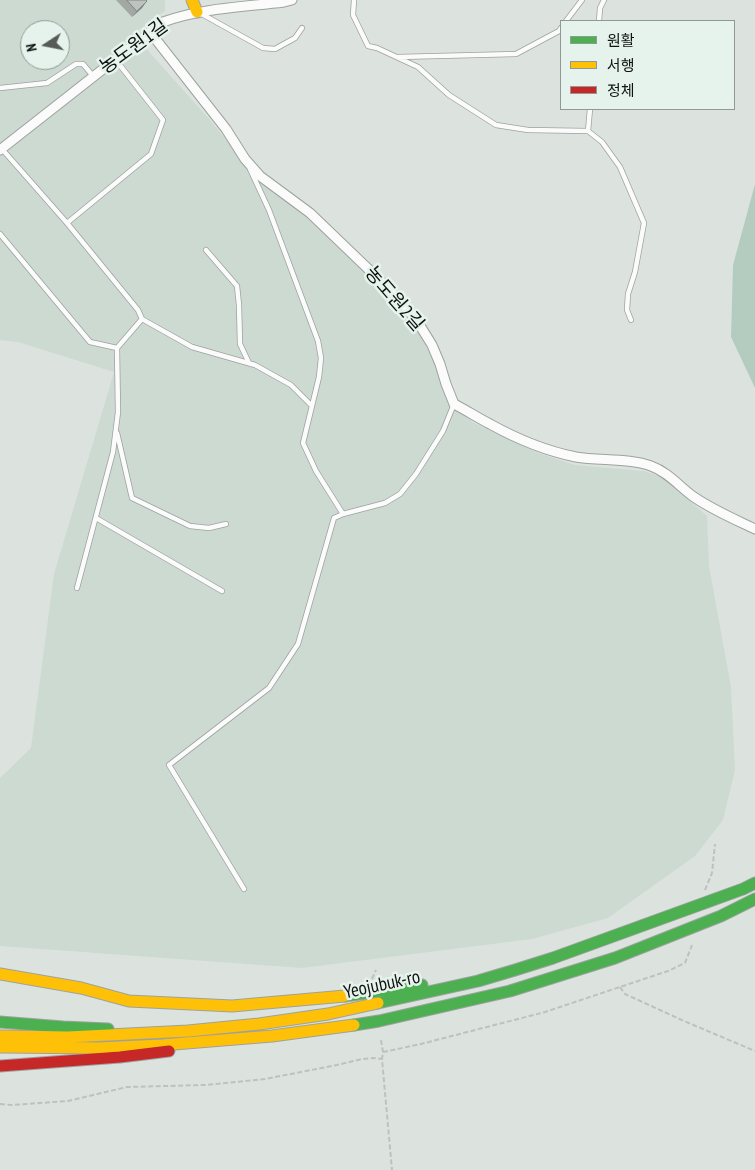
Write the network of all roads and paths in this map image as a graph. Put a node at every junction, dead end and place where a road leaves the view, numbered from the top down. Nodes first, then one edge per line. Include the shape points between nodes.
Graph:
1 (192, 0) edge
2 (292, 0) edge
3 (354, 0) edge
4 (582, 0) edge
5 (604, 0) edge
6 (197, 12) junction
7 (567, 20) edge
8 (599, 20) edge
9 (302, 28) dead end
10 (560, 30) edge
11 (150, 32) junction
12 (397, 57) junction
13 (115, 59) junction
14 (93, 76) junction
15 (0, 88) edge
16 (590, 110) edge
17 (588, 131) junction
18 (1, 150) edge
19 (245, 159) junction
20 (67, 223) junction
21 (0, 234) edge
22 (206, 250) dead end
23 (142, 320) junction
24 (630, 320) dead end
25 (117, 348) junction
26 (249, 363) junction
27 (454, 404) junction
28 (312, 406) junction
29 (116, 429) junction
30 (343, 514) junction
31 (96, 518) junction
32 (226, 524) dead end
33 (755, 529) edge
34 (78, 588) dead end
35 (222, 591) dead end
36 (714, 844) dead end
37 (755, 883) edge
38 (244, 889) dead end
39 (703, 894) dead end
40 (755, 899) edge
41 (692, 945) dead end
42 (553, 958) junction
43 (376, 970) dead end
44 (0, 974) edge
45 (369, 986) dead end
46 (620, 987) junction
47 (0, 1022) edge
48 (188, 1031) junction
49 (0, 1036) edge
50 (272, 1036) junction
51 (381, 1040) dead end
52 (0, 1047) edge
53 (383, 1052) junction
54 (755, 1052) edge
55 (382, 1059) junction
56 (0, 1066) edge
57 (0, 1104) edge
58 (392, 1170) edge

1 - 6 main road
2 - 6 street, 농도원1길
3 - 12 lane via 353,15 368,46
4 - 7 lane
5 - 8 lane
6 - 9 lane via 263,48 275,49 295,38
6 - 11 street, 농도원1길 via 163,22
10 - 12 lane via 516,54
11 - 13 street, 농도원1길
11 - 19 street, 농도원2길 via 226,129
12 - 17 lane via 418,67 449,95 496,125 528,130
13 - 14 street, 농도원1길
13 - 20 lane via 163,120 151,154
14 - 15 lane via 83,64 76,64 47,83
14 - 18 street, 농도원1길
16 - 17 lane
17 - 24 lane via 602,142 620,167 644,223 628,294
18 - 20 lane
19 - 27 street, 농도원2길 via 260,176 310,213 404,305 432,345
19 - 28 lane via 269,210 318,342 321,358
20 - 23 lane via 138,310
21 - 25 lane via 90,342
22 - 26 lane via 237,286 240,344
23 - 25 lane
23 - 26 lane via 192,347
25 - 29 lane
26 - 28 lane via 291,385
27 - 30 lane via 443,431 400,494 385,502
27 - 33 street via 531,444 575,457 652,466 708,506
28 - 30 lane via 303,443
29 - 31 lane
29 - 32 lane via 132,498 190,526 209,528
30 - 38 lane via 334,518 298,644 269,688 169,765
31 - 34 lane
31 - 35 lane
36 - 39 path via 712,873
37 - 42 main road, Yeojubuk-ro
40 - 50 main road, Yeojubuk-ro via 721,916 614,958 510,992 379,1021
41 - 46 path via 685,963
42 - 44 main road via 414,986 232,1006 129,1001 81,988
42 - 48 main road, Yeojubuk-ro via 478,981 328,1014
43 - 45 path
46 - 53 path via 546,1012
46 - 54 path via 625,994
47 - 48 main road via 63,1028
48 - 49 main road, Yeojubuk-ro via 68,1037
50 - 52 main road, Yeojubuk-ro via 98,1048
50 - 56 main road via 120,1057
51 - 53 path
53 - 55 path
55 - 57 path via 362,1059 265,1079 205,1086 128,1087 68,1101
55 - 58 path

